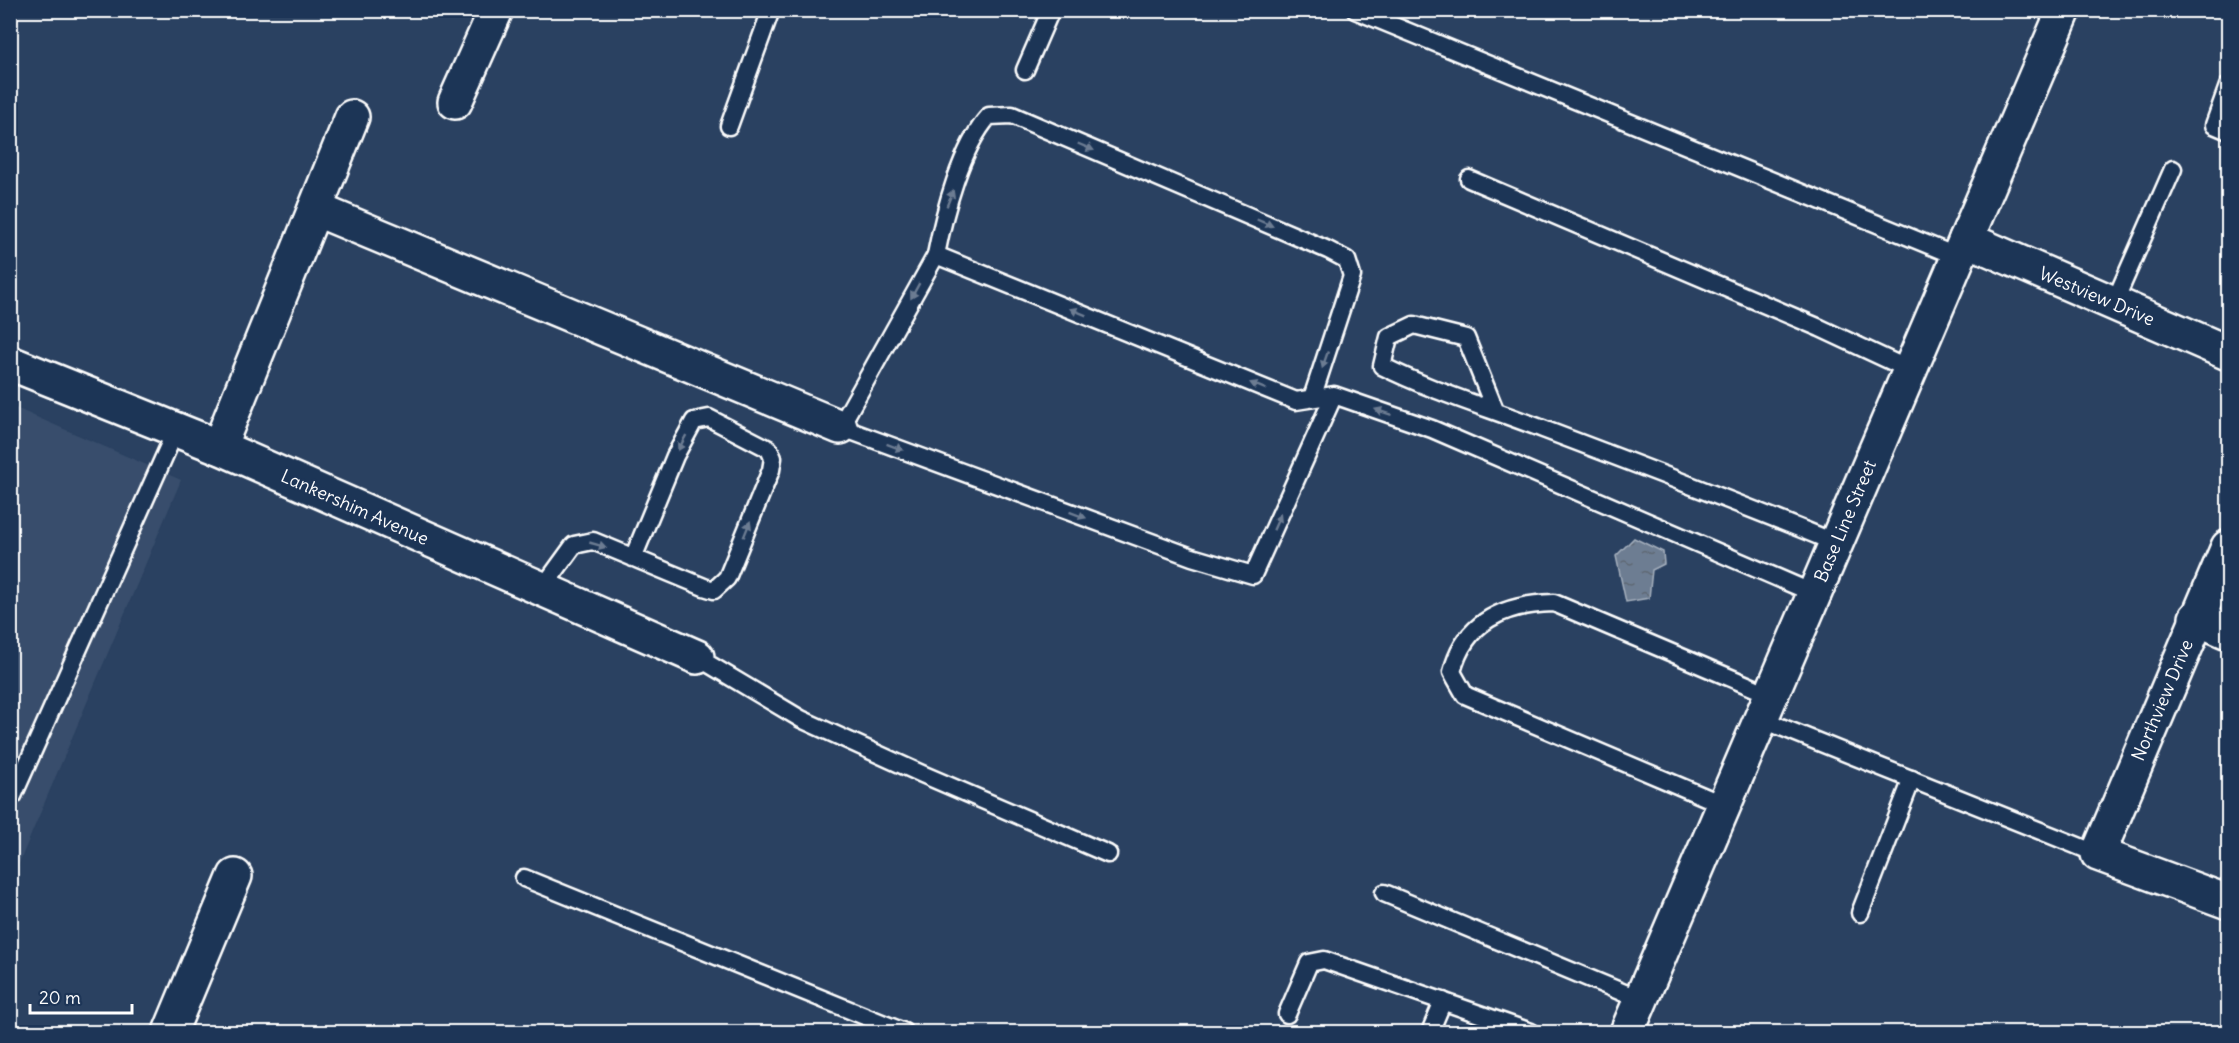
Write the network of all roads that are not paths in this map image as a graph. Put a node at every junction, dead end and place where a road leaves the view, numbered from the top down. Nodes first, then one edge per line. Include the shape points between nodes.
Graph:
1 (496, 10) edge
2 (771, 10) edge
3 (1051, 10) edge
4 (1355, 10) edge
5 (2064, 10) edge
6 (1025, 70) dead end
7 (2229, 86) edge
8 (455, 102) dead end
9 (352, 117) dead end
10 (729, 126) dead end
11 (2229, 131) edge
12 (2173, 169) dead end
13 (1469, 179) dead end
14 (315, 209) junction
15 (1962, 248) junction
16 (936, 255) junction
17 (2114, 303) junction
18 (2229, 353) edge
19 (10, 363) edge
20 (1910, 370) junction
21 (1334, 395) junction
22 (1312, 398) junction
23 (1495, 410) junction
24 (840, 427) junction
25 (176, 430) junction
26 (219, 447) junction
27 (1836, 543) junction
28 (2229, 547) edge
29 (633, 558) junction
30 (542, 589) junction
31 (1815, 594) junction
32 (2196, 618) junction
33 (2229, 632) edge
34 (697, 657) joint
35 (1766, 707) junction
36 (1912, 779) junction
37 (10, 795) edge
38 (1724, 805) junction
39 (1108, 854) dead end
40 (2098, 854) junction
41 (235, 876) dead end
42 (524, 878) dead end
43 (1384, 893) dead end
44 (2229, 902) edge
45 (1860, 914) dead end
46 (1641, 1000) junction
47 (1443, 1001) junction
48 (1287, 1014) dead end
49 (170, 1032) edge
50 (904, 1032) edge
51 (1430, 1032) edge
52 (1531, 1032) edge
53 (1627, 1032) edge

1 - 8 street
2 - 10 lane
3 - 6 lane
4 - 15 lane
5 - 15 street, Base Line Street
7 - 11 lane via 2214,125
9 - 14 street
12 - 17 lane
13 - 20 lane
14 - 24 street
14 - 26 street
15 - 17 street, Westview Drive
15 - 20 street, Base Line Street
22 -> 16 lane via 1296,401
16 -> 22 lane via 945,209 977,129 989,116 1012,115 1347,260 1352,276
16 -> 24 lane
17 - 18 street, Westview Drive
19 - 25 street, Lankershim Avenue
20 - 27 street, Base Line Street
21 - 22 lane
24 -> 21 lane via 1192,557 1253,575
31 -> 21 lane via 1432,429
23 - 23 lane via 1422,386 1382,366 1389,337 1414,325 1466,338
23 - 27 lane
25 - 26 street, Lankershim Avenue
25 - 37 lane via 13,796
26 - 30 street, Lankershim Avenue
27 - 31 street, Base Line Street
28 - 32 street, Northview Drive
29 -> 29 lane via 704,587 714,590 720,586 727,578 771,470 773,458 769,449 709,418 694,421 675,456
30 -> 29 lane via 574,545 593,541
30 - 34 street, Lankershim Avenue
31 - 35 street, Base Line Street
32 - 33 street
32 - 40 street, Northview Drive
34 - 39 lane via 801,719
35 - 36 lane
35 - 38 street, Base Line Street
35 - 38 lane via 1554,603 1526,604 1495,616 1480,624 1457,652 1452,672 1465,694
36 - 40 lane
36 - 45 lane
38 - 46 street, Base Line Street
40 - 44 street
41 - 49 street
42 - 50 lane
43 - 46 lane
46 - 53 street, Base Line Street
47 - 48 lane via 1324,960 1309,963
47 - 51 lane
47 - 52 lane

